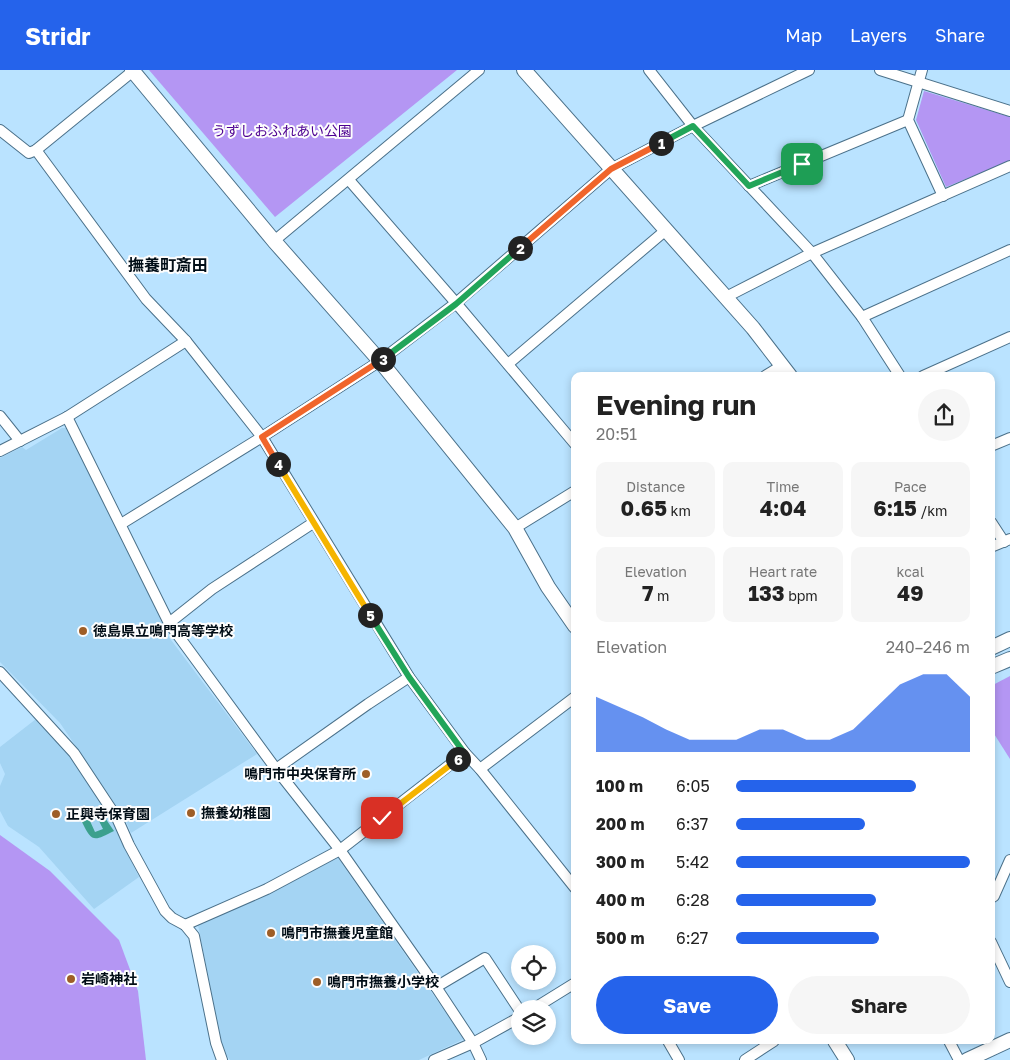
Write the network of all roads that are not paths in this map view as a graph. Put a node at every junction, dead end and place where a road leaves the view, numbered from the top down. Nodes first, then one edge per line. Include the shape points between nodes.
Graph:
1 (479, 70) edge
2 (524, 70) edge
3 (649, 70) edge
4 (809, 70) edge
5 (880, 70) edge
6 (922, 70) edge
7 (132, 71) edge
8 (919, 82) junction
9 (1010, 111) edge
10 (908, 120) junction
11 (693, 126) junction
12 (0, 130) edge
13 (36, 150) junction
14 (1010, 166) edge
15 (611, 169) junction
16 (349, 180) junction
17 (749, 186) junction
18 (943, 196) junction
19 (666, 230) junction
20 (274, 241) junction
21 (1010, 250) edge
22 (812, 253) junction
23 (726, 296) junction
24 (456, 304) junction
25 (862, 317) junction
26 (1010, 337) edge
27 (186, 341) junction
28 (380, 361) junction
29 (508, 364) junction
30 (786, 371) edge
31 (897, 372) edge
32 (932, 372) edge
33 (0, 416) edge
34 (66, 417) junction
35 (262, 437) junction
36 (1010, 438) edge
37 (571, 439) edge
38 (20, 441) junction
39 (995, 444) edge
40 (0, 451) edge
41 (571, 493) edge
42 (313, 523) junction
43 (121, 524) junction
44 (995, 526) edge
45 (515, 528) junction
46 (1007, 540) edge
47 (995, 545) edge
48 (571, 620) edge
49 (169, 623) junction
50 (1010, 639) edge
51 (995, 646) edge
52 (1010, 659) edge
53 (995, 665) edge
54 (0, 672) edge
55 (409, 677) junction
56 (571, 700) edge
57 (465, 754) junction
58 (276, 769) junction
59 (480, 769) junction
60 (340, 850) junction
61 (1010, 860) edge
62 (571, 883) edge
63 (995, 889) edge
64 (185, 925) junction
65 (995, 948) edge
66 (1007, 968) edge
67 (1010, 982) edge
68 (571, 985) edge
69 (436, 987) junction
70 (513, 1000) edge
71 (548, 1000) edge
72 (511, 1022) edge
73 (1010, 1040) edge
74 (473, 1043) junction
75 (670, 1044) edge
76 (769, 1044) edge
77 (837, 1044) edge
78 (951, 1044) edge
79 (222, 1060) edge
80 (434, 1060) edge
81 (481, 1060) edge
82 (679, 1060) edge
83 (745, 1060) edge
84 (847, 1060) edge
85 (959, 1060) edge
86 (967, 1060) edge

1 - 16 street
2 - 15 street
3 - 11 street
4 - 11 street
5 - 8 street
6 - 8 street
7 - 13 street
7 - 20 street
8 - 9 street
8 - 10 street
10 - 17 street
10 - 18 street
11 - 15 street
11 - 17 street
12 - 13 street via 29,153
13 - 27 street via 146,299
14 - 18 street
15 - 19 street
15 - 24 street
16 - 20 street
16 - 24 street
17 - 22 street
18 - 22 street
19 - 23 street
19 - 29 street
20 - 28 street
21 - 25 street
22 - 23 street
22 - 25 street
23 - 30 street
24 - 28 street
24 - 29 street
25 - 31 street
26 - 32 street
27 - 34 street
27 - 35 street
28 - 35 street
28 - 45 street
29 - 37 street
33 - 38 street
34 - 38 street
34 - 43 street
35 - 42 street
35 - 43 street
36 - 39 street
38 - 40 street
41 - 45 street
42 - 49 street via 212,589
42 - 55 street
43 - 49 street
44 - 46 street
45 - 48 street
46 - 47 street
49 - 58 street
50 - 51 street
52 - 53 street
54 - 64 street via 74,753 117,818 165,911
55 - 57 street
55 - 58 street
56 - 59 street
57 - 59 street
57 - 60 street
58 - 60 street
59 - 62 street
60 - 64 street via 267,889
60 - 69 street
61 - 63 street
64 - 79 street via 195,940
65 - 66 street
66 - 67 street
68 - 71 street
69 - 70 street via 485,958
69 - 74 street
72 - 74 street
73 - 86 street
74 - 80 street
74 - 81 street
75 - 82 street
76 - 83 street
77 - 84 street
78 - 85 street

